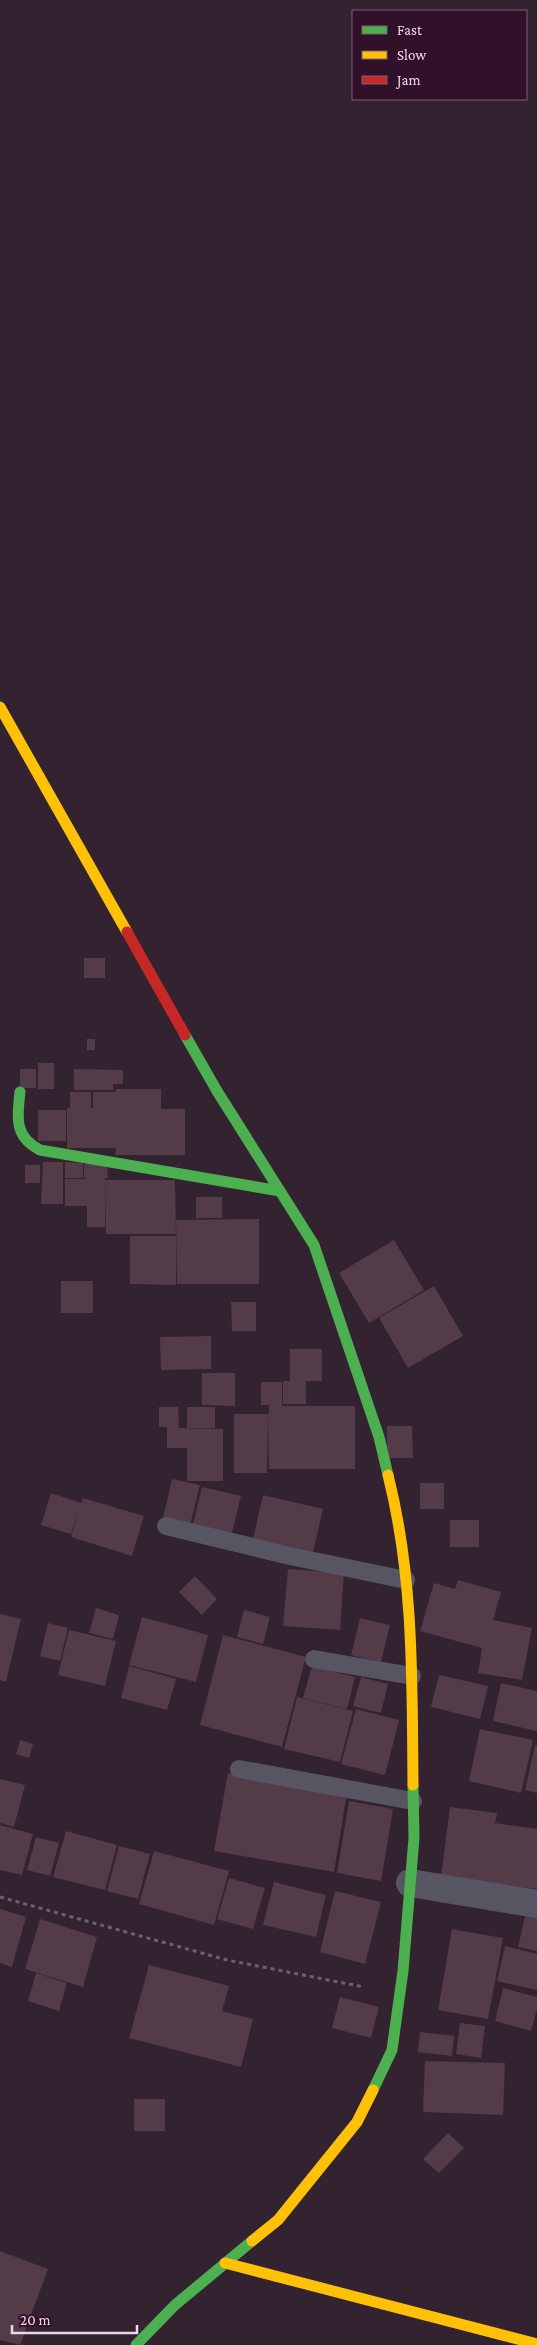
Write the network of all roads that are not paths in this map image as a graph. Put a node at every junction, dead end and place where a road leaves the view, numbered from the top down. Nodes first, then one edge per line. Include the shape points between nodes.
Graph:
1 (0, 707) edge
2 (20, 1092) dead end
3 (280, 1190) junction
4 (166, 1526) dead end
5 (406, 1580) junction
6 (314, 1660) dead end
7 (412, 1676) junction
8 (239, 1769) dead end
9 (414, 1801) junction
10 (410, 1883) junction
11 (537, 1904) edge
12 (225, 2262) junction
13 (537, 2344) edge
14 (136, 2345) edge

1 - 3 street via 217,1091
2 - 3 street via 17,1121 28,1144 40,1150
3 - 5 street via 314,1245 379,1437 399,1518
4 - 5 lane
5 - 7 street via 412,1632
6 - 7 lane
7 - 9 street
8 - 9 lane
9 - 10 street
10 - 11 street
10 - 12 street via 392,2050 357,2122 278,2220
12 - 13 street
12 - 14 street via 175,2305

